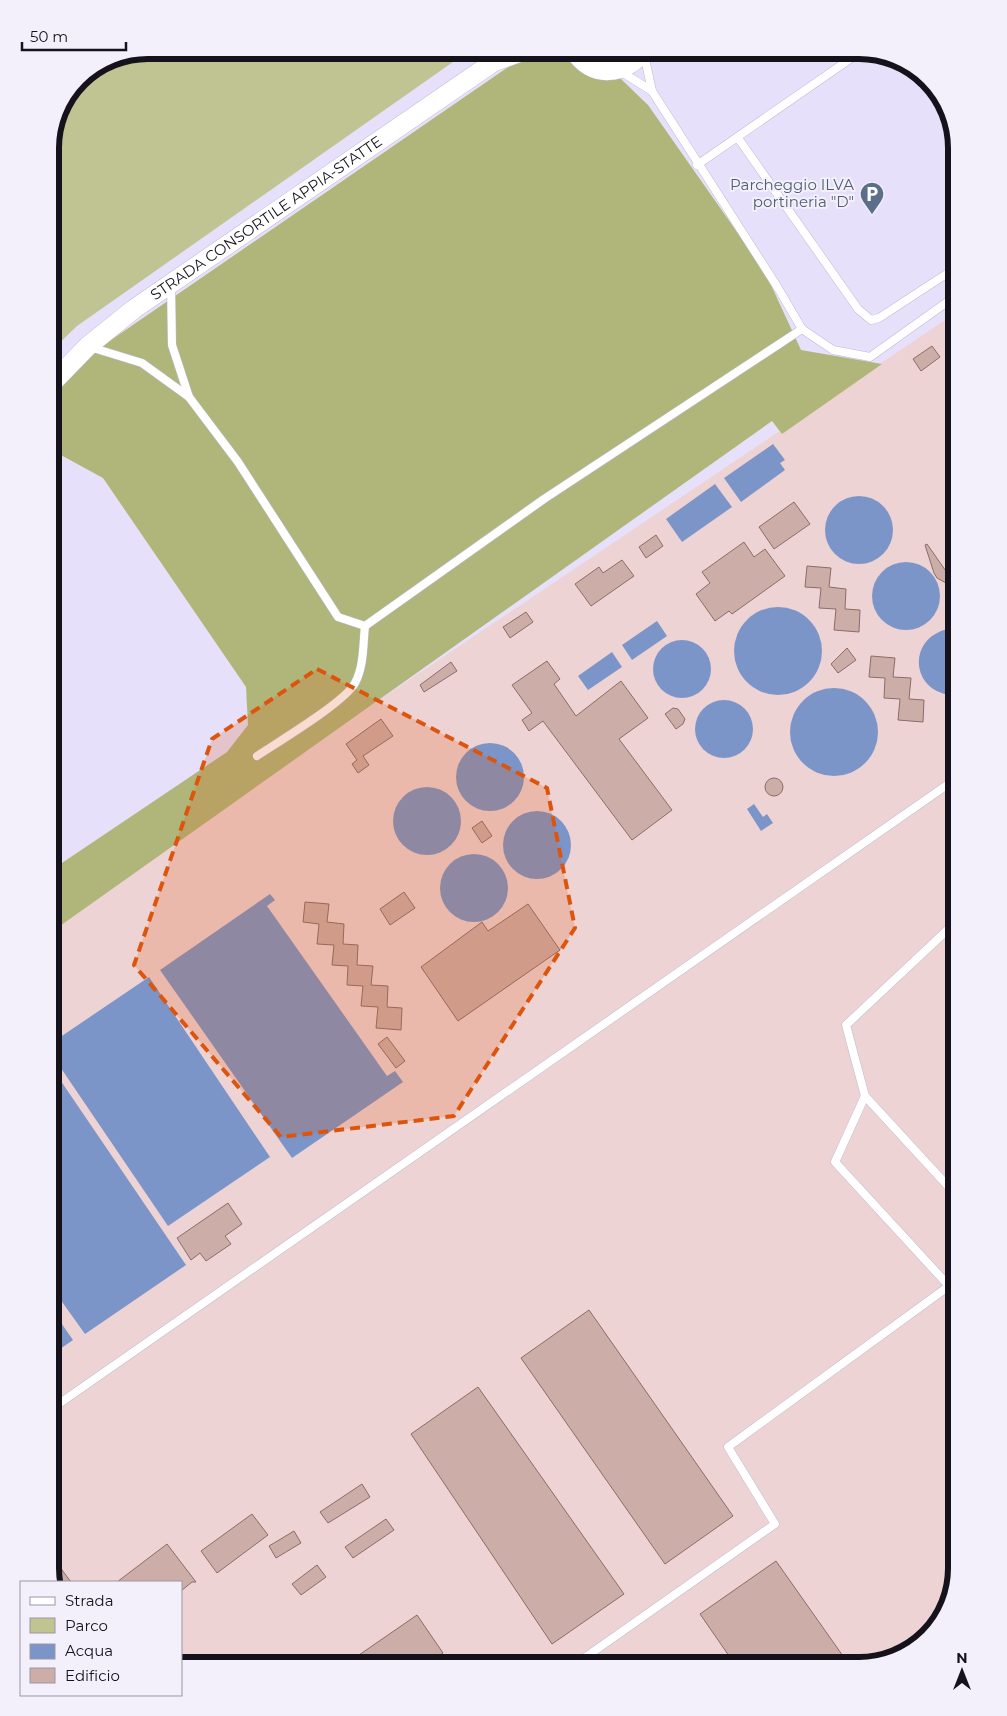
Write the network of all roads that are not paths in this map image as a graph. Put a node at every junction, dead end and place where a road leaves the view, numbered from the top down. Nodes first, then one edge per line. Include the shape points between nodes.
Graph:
1 (497, 59) edge
2 (502, 59) edge
3 (581, 59) edge
4 (639, 59) edge
5 (646, 59) edge
6 (850, 59) edge
7 (491, 63) junction
8 (619, 70) junction
9 (652, 91) junction
10 (738, 138) junction
11 (698, 164) junction
12 (948, 273) edge
13 (171, 282) junction
14 (948, 301) edge
15 (802, 329) junction
16 (88, 346) junction
17 (59, 376) edge
18 (189, 397) junction
19 (365, 626) junction
20 (257, 756) dead end
21 (948, 784) edge
22 (948, 929) edge
23 (865, 1096) junction
24 (948, 1186) edge
25 (948, 1285) edge
26 (948, 1287) edge
27 (59, 1404) edge
28 (585, 1657) edge

1 - 7 street, STRADA CONSORTILE APPIA-STATTE
2 - 7 street, STRADA CONSORTILE APPIA-STATTE
3 - 8 street via 596,69
4 - 8 street
5 - 9 lane
6 - 10 lane
7 - 13 street, STRADA CONSORTILE APPIA-STATTE
8 - 9 lane
9 - 11 lane
10 - 11 lane
10 - 12 lane via 858,309 871,320
11 - 15 lane
13 - 16 street, STRADA CONSORTILE APPIA-STATTE
13 - 18 lane via 172,345
14 - 15 lane via 870,357 833,350
15 - 19 lane via 544,499
16 - 17 street, STRADA CONSORTILE APPIA-STATTE
16 - 18 lane via 142,363
18 - 19 lane via 238,462 338,617
19 - 20 lane via 355,683 334,704
21 - 27 lane
22 - 23 lane via 846,1025
23 - 24 lane
23 - 25 lane via 835,1162
26 - 28 lane via 728,1447 775,1524

